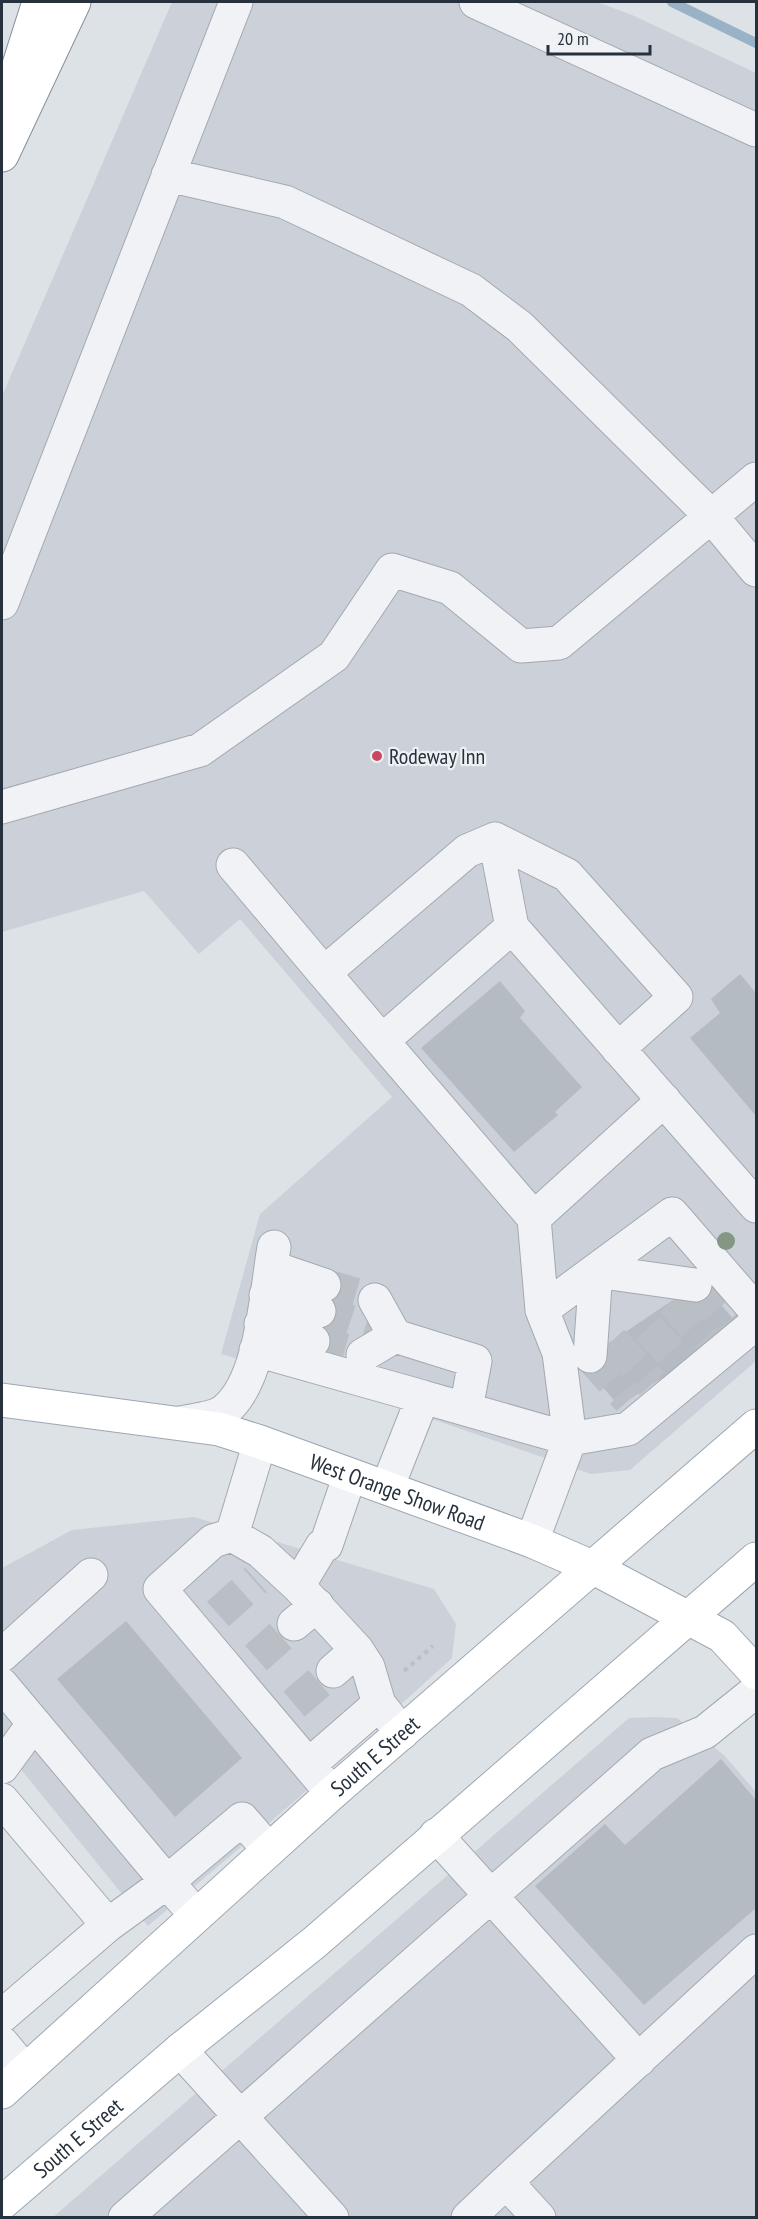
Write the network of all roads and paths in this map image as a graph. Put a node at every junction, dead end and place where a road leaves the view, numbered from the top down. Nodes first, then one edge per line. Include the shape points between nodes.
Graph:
1 (39, 2) edge
2 (74, 2) edge
3 (236, 2) edge
4 (476, 2) edge
5 (2, 122) edge
6 (756, 130) edge
7 (2, 155) edge
8 (168, 175) junction
9 (756, 479) edge
10 (712, 517) junction
11 (756, 570) edge
12 (2, 603) edge
13 (2, 807) edge
14 (495, 839) junction
15 (233, 865) dead end
16 (512, 927) junction
17 (324, 973) junction
18 (382, 1041) junction
19 (618, 1049) junction
20 (664, 1100) junction
21 (756, 1206) edge
22 (534, 1218) junction
23 (596, 1271) junction
24 (683, 1293) tunnel mouth
25 (266, 1297) junction
26 (542, 1310) junction
27 (376, 1330) tunnel mouth
28 (735, 1333) edge
29 (601, 1348) tunnel mouth
30 (423, 1396) junction
31 (2, 1400) edge
32 (466, 1409) junction
33 (180, 1423) junction
34 (756, 1426) edge
35 (570, 1439) junction
36 (260, 1442) junction
37 (350, 1475) junction
38 (387, 1488) junction
39 (232, 1535) junction
40 (532, 1541) junction
41 (756, 1559) edge
42 (594, 1568) junction
43 (91, 1575) dead end
44 (303, 1605) junction
45 (690, 1617) junction
46 (357, 1650) junction
47 (2, 1656) edge
48 (333, 1671) tunnel mouth
49 (756, 1674) edge
50 (2, 1685) edge
51 (756, 1691) edge
52 (379, 1704) junction
53 (34, 1723) junction
54 (402, 1733) junction
55 (310, 1764) junction
56 (2, 1767) edge
57 (332, 1793) junction
58 (2, 1800) edge
59 (436, 1835) junction
60 (269, 1850) junction
61 (167, 1881) junction
62 (494, 1896) junction
63 (196, 1915) junction
64 (108, 1925) junction
65 (756, 1951) edge
66 (2, 2016) edge
67 (2, 2043) edge
68 (180, 2050) junction
69 (639, 2060) junction
70 (13, 2082) edge
71 (240, 2116) junction
72 (506, 2182) junction
73 (2, 2203) edge
74 (125, 2217) edge
75 (332, 2217) edge
76 (468, 2217) edge
77 (539, 2217) edge

1 - 5 main road
2 - 7 main road
3 - 8 lane
4 - 6 lane
8 - 10 lane via 285,202 471,290 520,327
8 - 12 lane
9 - 10 lane
10 - 11 lane
10 - 13 lane via 560,644 521,646 450,588 392,570 334,656 200,750
14 - 16 lane
14 - 17 lane via 467,851
14 - 19 lane via 567,874 676,997
15 - 17 lane
16 - 18 lane
16 - 19 lane
17 - 18 lane
18 - 22 lane
19 - 20 lane
20 - 21 lane
20 - 22 lane
22 - 26 lane
23 - 24 lane
23 - 26 lane
23 - 28 lane via 672,1214
23 - 29 lane
25 - 25 lane via 318,1312
25 - 30 lane
25 - 33 lane via 252,1371 240,1395 222,1413
26 - 35 lane via 559,1353
27 - 32 lane via 475,1361
28 - 35 lane via 647,1400 628,1429
30 - 32 lane
30 - 38 lane
31 - 33 main road, West Orange Show Road
32 - 35 lane
33 - 36 main road, West Orange Show Road via 219,1429
34 - 42 main road, South E Street
35 - 40 lane
36 - 37 main road, West Orange Show Road
36 - 39 lane
37 - 38 main road, West Orange Show Road
37 - 44 lane
38 - 40 main road, West Orange Show Road
39 - 44 lane via 260,1551 265,1572
39 - 55 lane via 213,1541 160,1589 207,1623 245,1667 284,1713
40 - 42 main road, West Orange Show Road
41 - 45 main road, South E Street
42 - 45 main road, West Orange Show Road
42 - 54 main road, South E Street
43 - 47 lane
44 - 46 lane
45 - 49 main road, West Orange Show Road via 722,1636
45 - 59 main road, South E Street
46 - 48 lane
46 - 52 lane via 368,1667
50 - 53 lane
51 - 62 lane via 705,1732 652,1754
52 - 54 lane
52 - 55 lane
53 - 56 lane
53 - 61 lane
54 - 57 main road, South E Street
55 - 57 lane
57 - 60 main road, South E Street
58 - 64 lane
59 - 62 lane
59 - 68 main road, South E Street via 315,1942
60 - 61 lane via 242,1819
60 - 63 main road, South E Street
61 - 63 lane
61 - 64 lane
62 - 69 lane
62 - 71 lane
63 - 70 main road, South E Street
64 - 66 lane
65 - 69 lane
67 - 70 lane
68 - 71 lane
68 - 73 main road, South E Street
69 - 72 lane
71 - 74 lane
71 - 75 lane
72 - 76 lane
72 - 77 lane

